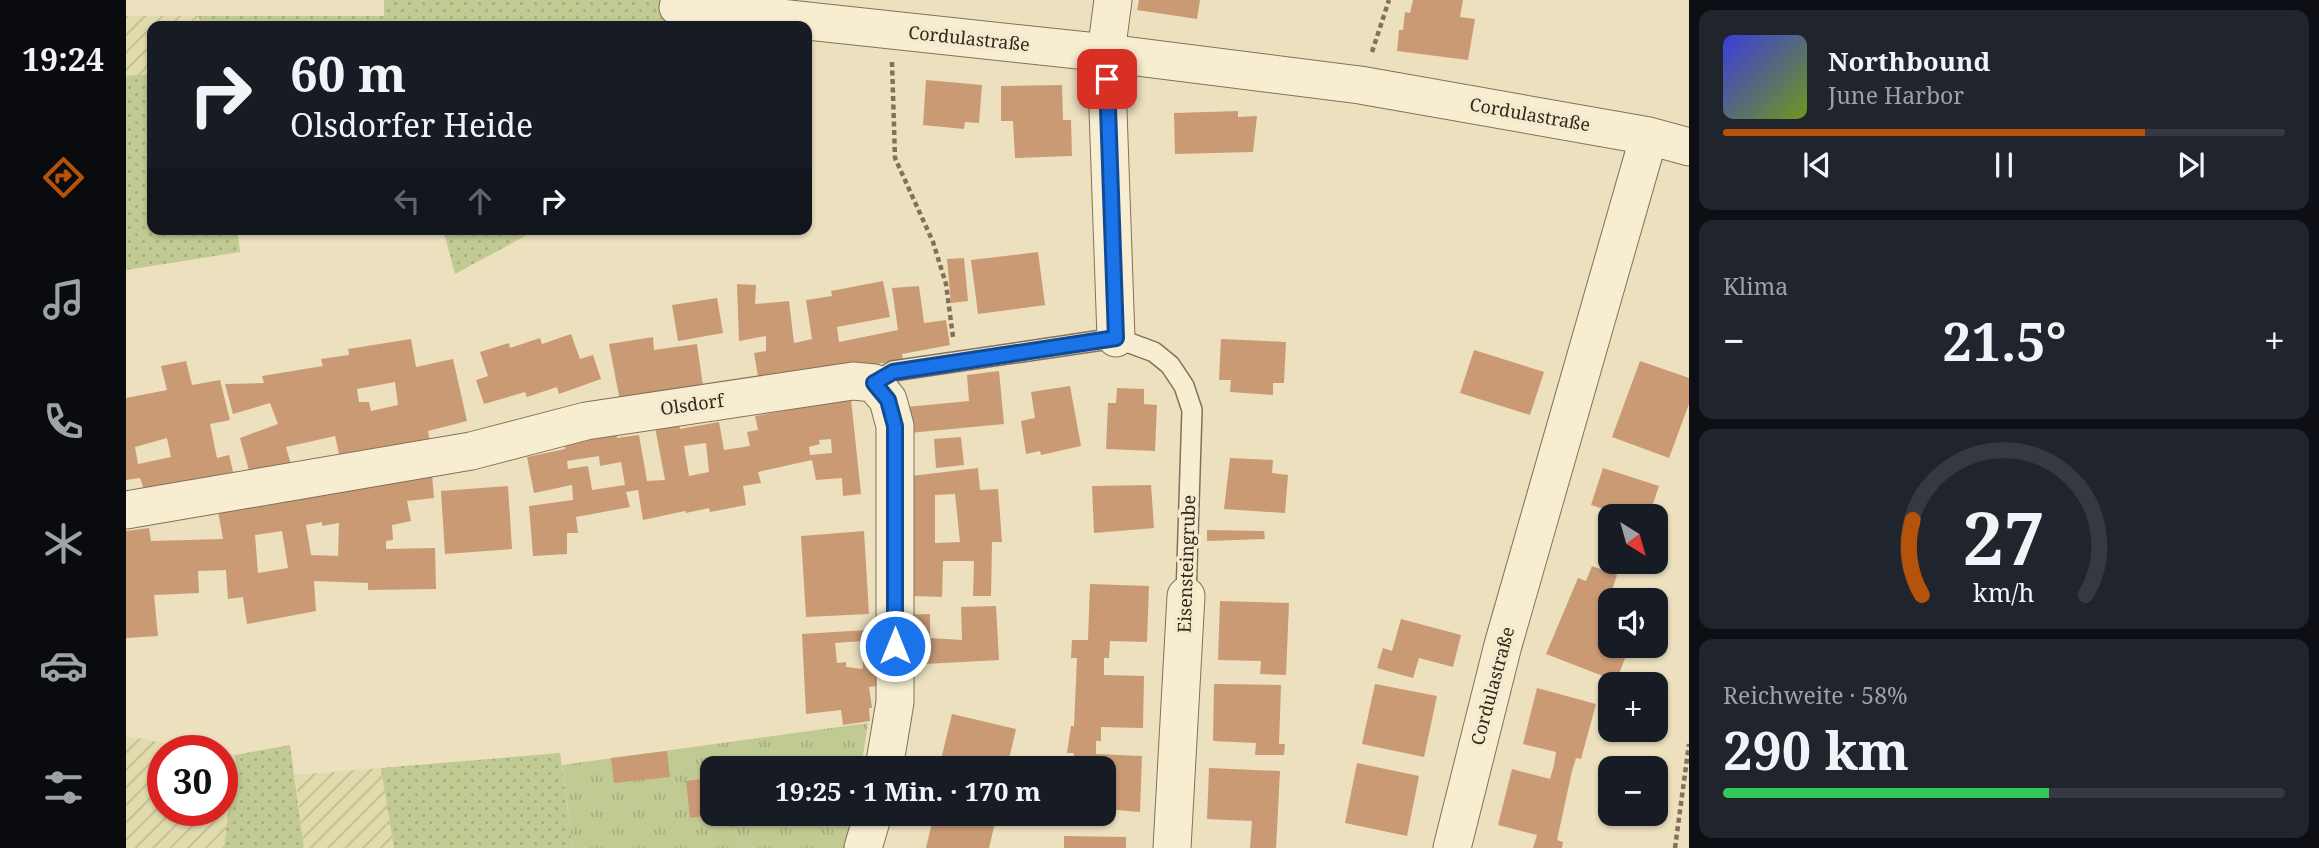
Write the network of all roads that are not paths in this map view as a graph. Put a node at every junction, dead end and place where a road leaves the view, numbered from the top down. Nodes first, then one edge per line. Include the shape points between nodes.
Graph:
1 (1113, 0) edge
2 (678, 7) dead end
3 (808, 21) edge
4 (812, 21) edge
5 (1106, 53) junction
6 (1649, 136) junction
7 (1689, 147) edge
8 (1107, 339) junction
9 (874, 383) junction
10 (126, 510) edge
11 (1186, 596) joint
12 (886, 756) edge
13 (869, 826) edge
14 (863, 848) edge
15 (1172, 848) edge
16 (1452, 848) edge

1 - 5 street
2 - 3 street, Cordulastraße
4 - 5 street, Cordulastraße
5 - 6 street, Cordulastraße via 1360,85
5 - 8 street
6 - 7 street
6 - 16 street, Cordulastraße via 1503,645
8 - 9 lane via 893,372
8 - 11 lane, Eisensteingrube via 1154,352 1170,365 1192,410
9 - 10 street, Olsdorf via 853,381 586,421 471,451
9 - 12 street via 888,400 895,426 895,702
11 - 15 street, Eisensteingrube
13 - 14 street

